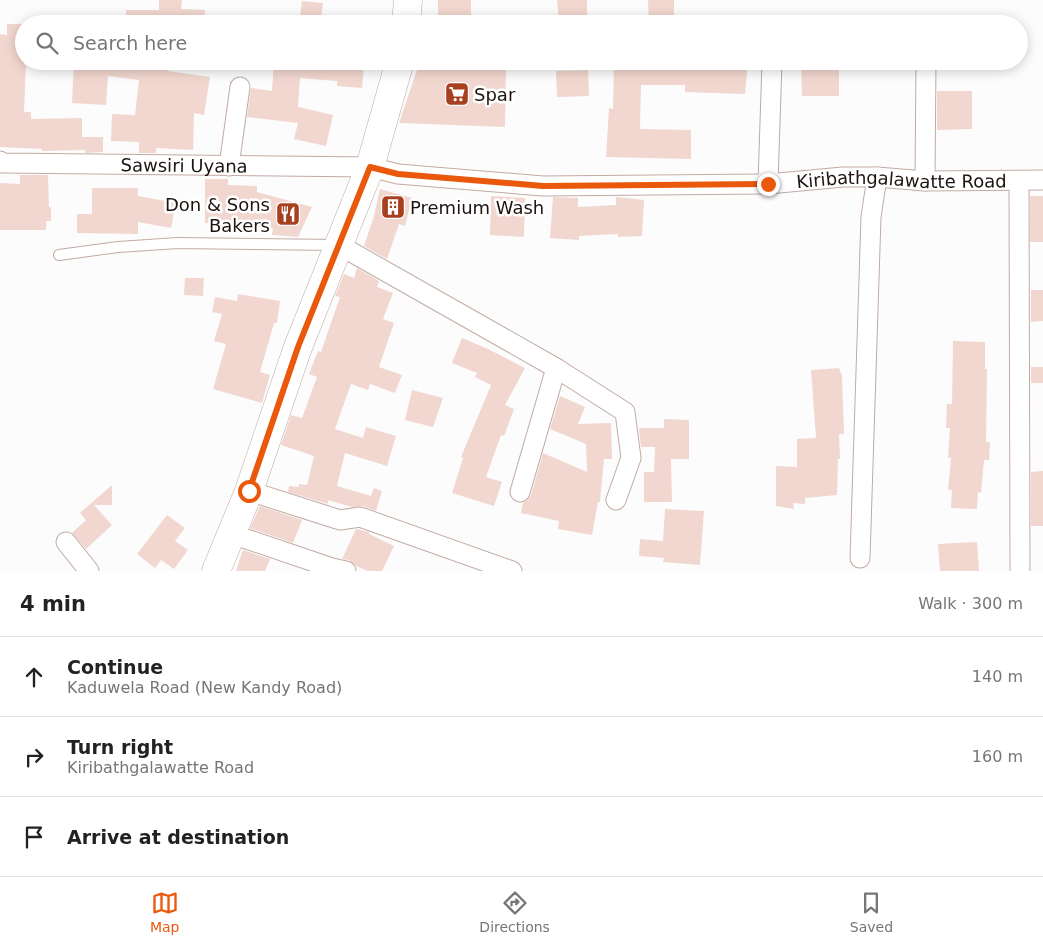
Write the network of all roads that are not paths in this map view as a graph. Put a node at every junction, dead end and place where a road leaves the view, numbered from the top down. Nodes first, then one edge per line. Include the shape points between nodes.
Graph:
1 (408, 0) edge
2 (407, 15) edge
3 (397, 70) edge
4 (772, 70) edge
5 (926, 70) edge
6 (240, 88) dead end
7 (0, 161) edge
8 (229, 166) junction
9 (370, 167) junction
10 (877, 177) junction
11 (1043, 180) edge
12 (925, 181) junction
13 (1019, 181) junction
14 (768, 184) junction
15 (339, 245) junction
16 (59, 255) dead end
17 (556, 368) junction
18 (249, 491) junction
19 (520, 492) dead end
20 (616, 500) dead end
21 (232, 534) junction
22 (66, 542) dead end
23 (860, 558) dead end
24 (89, 571) edge
25 (216, 571) edge
26 (346, 571) edge
27 (512, 571) edge
28 (1020, 571) edge

1 - 2 main road
3 - 9 main road
4 - 14 street
5 - 12 street
6 - 8 street
7 - 8 street, Sawsiri Uyana
8 - 9 street, Sawsiri Uyana
9 - 14 street, Kiribathgalawatte Road via 398,174 543,186
9 - 15 main road
10 - 12 street, Kiribathgalawatte Road
10 - 14 street, Kiribathgalawatte Road
10 - 23 street via 871,217
11 - 13 street, Kiribathgalawatte Road
12 - 13 street, Kiribathgalawatte Road
13 - 28 street
15 - 16 lane via 178,243
15 - 17 street
15 - 18 main road via 298,347
17 - 19 street
17 - 20 street via 626,412 631,458
18 - 21 main road
18 - 27 street via 340,520 360,517
21 - 25 main road
21 - 26 street
22 - 24 street

